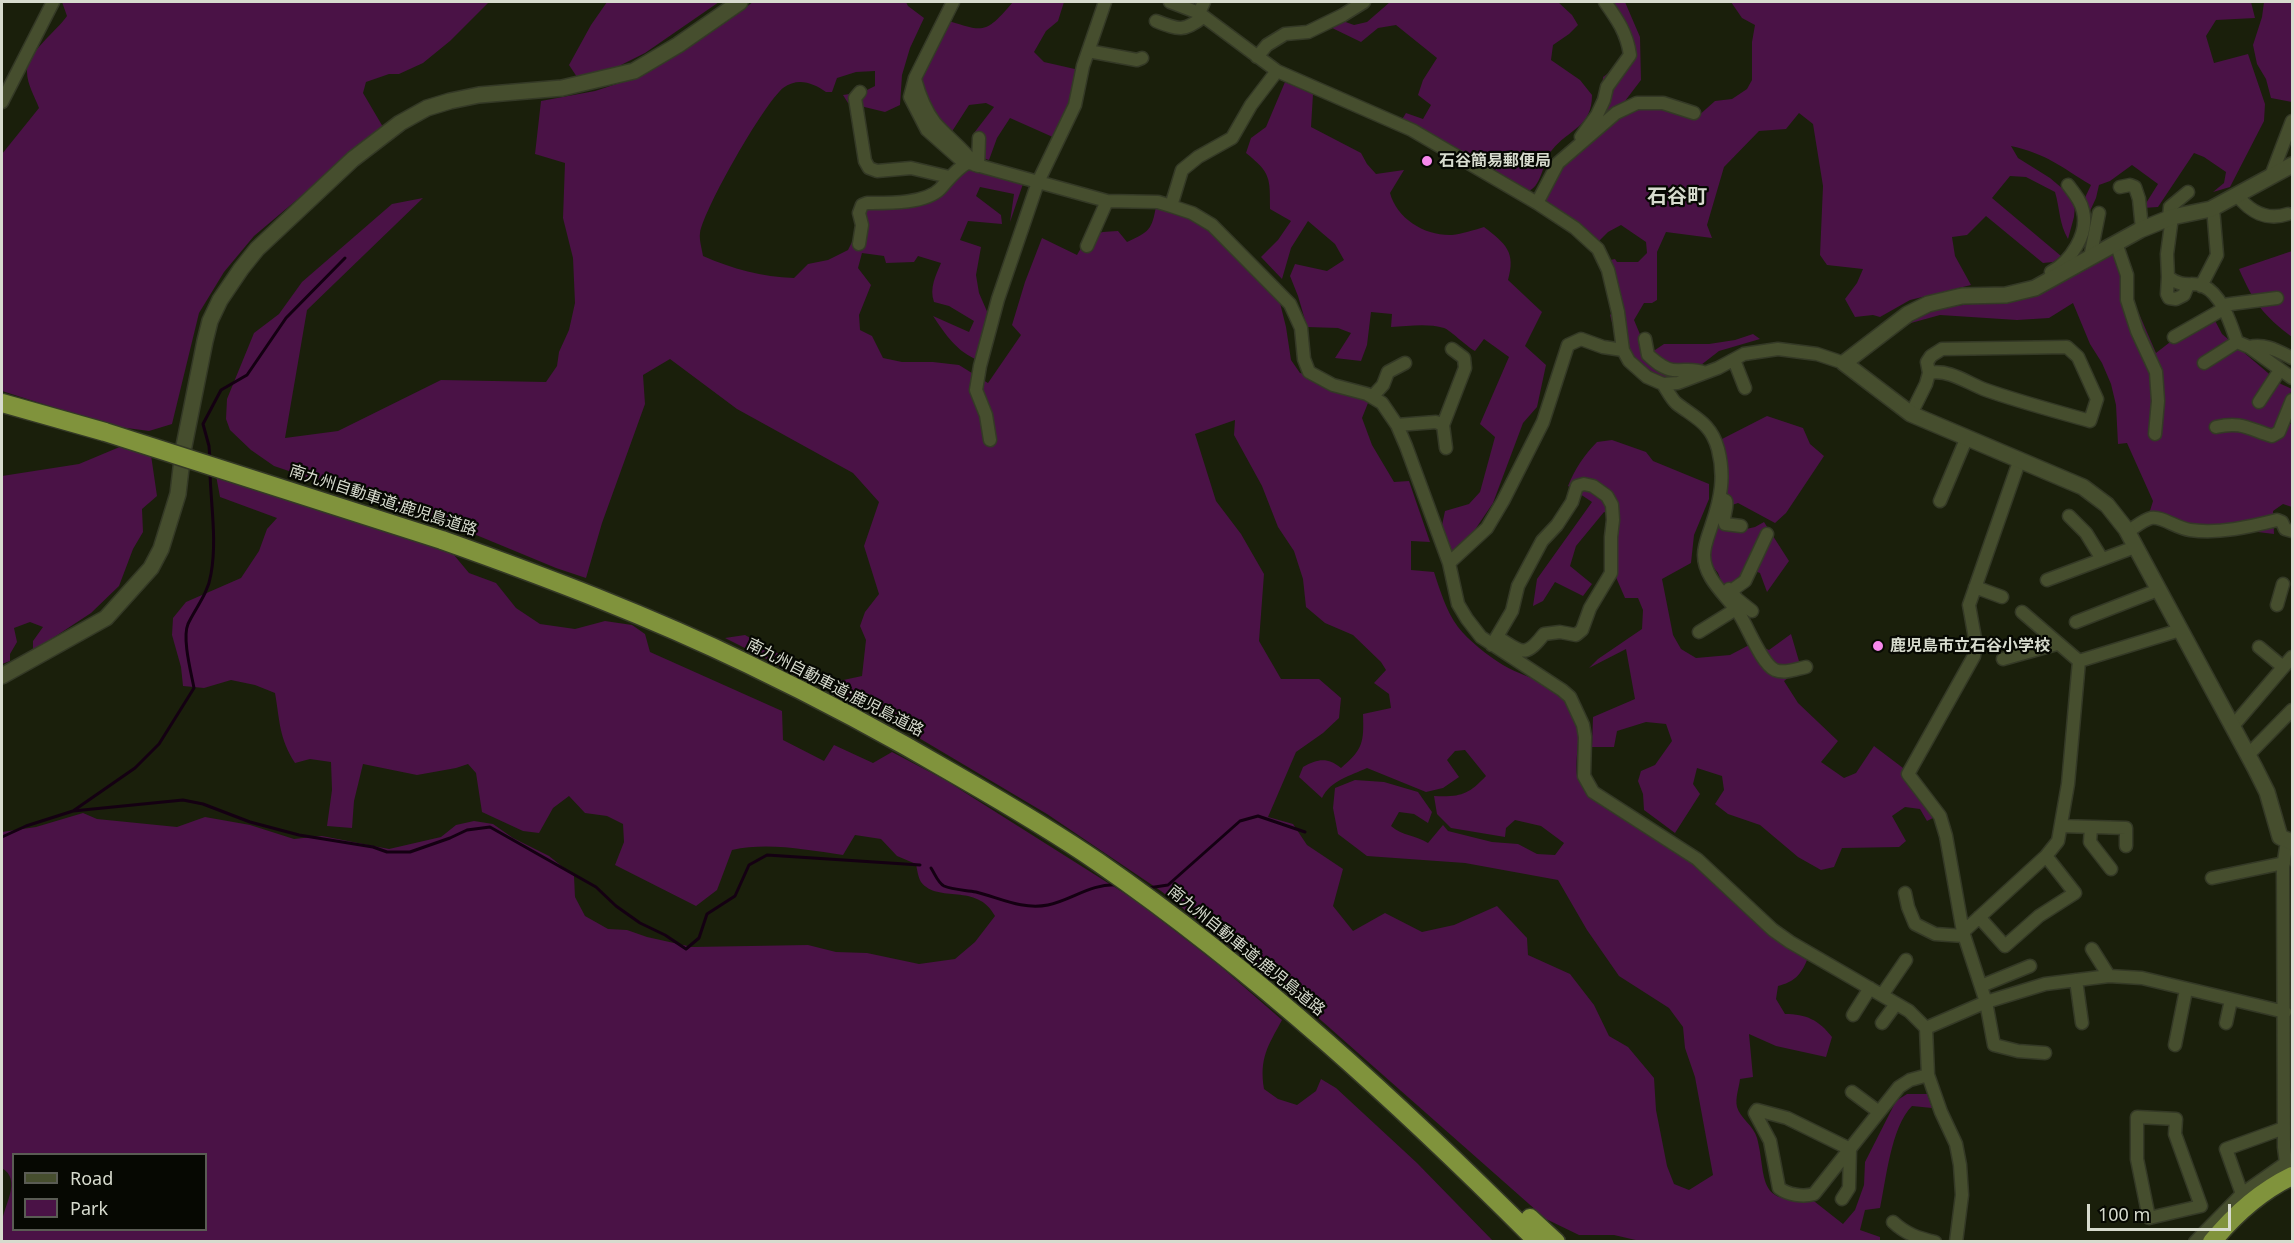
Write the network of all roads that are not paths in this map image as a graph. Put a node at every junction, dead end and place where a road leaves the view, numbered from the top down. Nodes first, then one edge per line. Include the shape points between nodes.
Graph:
1 (53, 2) edge
2 (740, 2) edge
3 (953, 2) edge
4 (1105, 2) edge
5 (1170, 2) edge
6 (1364, 2) edge
7 (1605, 2) edge
8 (1202, 11) edge
9 (1156, 21) dead end
10 (1088, 51) junction
11 (1257, 57) junction
12 (1142, 58) dead end
13 (1277, 71) junction
14 (860, 92) dead end
15 (2, 102) edge
16 (1694, 113) dead end
17 (2292, 121) edge
18 (979, 138) dead end
19 (1573, 148) junction
20 (973, 164) junction
21 (2292, 165) edge
22 (2271, 176) junction
23 (949, 177) junction
24 (1038, 183) junction
25 (2068, 185) dead end
26 (2120, 187) dead end
27 (2188, 192) dead end
28 (2237, 195) junction
29 (1107, 201) junction
30 (1537, 202) junction
31 (1171, 206) junction
32 (2213, 208) junction
33 (2099, 213) dead end
34 (2288, 214) dead end
35 (2171, 218) junction
36 (2142, 229) junction
37 (2116, 243) junction
38 (859, 244) dead end
39 (1087, 246) dead end
40 (2090, 258) junction
41 (2201, 286) junction
42 (2031, 289) junction
43 (2277, 298) dead end
44 (2224, 307) junction
45 (2174, 337) dead end
46 (1645, 339) dead end
47 (2252, 343) junction
48 (1452, 349) dead end
49 (1623, 350) junction
50 (2292, 358) edge
51 (1734, 360) junction
52 (1405, 363) dead end
53 (1844, 363) junction
54 (2204, 363) dead end
55 (2280, 370) junction
56 (1704, 373) junction
57 (1929, 373) junction
58 (2292, 378) edge
59 (1663, 384) junction
60 (1745, 388) dead end
61 (1372, 397) junction
62 (2292, 400) edge
63 (2259, 402) dead end
64 (2, 403) edge
65 (1911, 414) junction
66 (1397, 425) junction
67 (1443, 425) junction
68 (2216, 427) dead end
69 (2156, 434) dead end
70 (1967, 437) junction
71 (990, 440) dead end
72 (1446, 448) dead end
73 (2020, 459) junction
74 (1720, 498) junction
75 (1940, 501) dead end
76 (2069, 516) dead end
77 (1741, 526) dead end
78 (2292, 531) edge
79 (2127, 532) junction
80 (1767, 534) dead end
81 (2135, 547) junction
82 (2102, 559) junction
83 (1449, 563) junction
84 (1712, 577) junction
85 (2047, 580) dead end
86 (2283, 584) edge
87 (1975, 587) junction
88 (2158, 590) junction
89 (1731, 591) junction
90 (2002, 597) dead end
91 (2277, 605) dead end
92 (1736, 609) junction
93 (1752, 611) dead end
94 (2022, 612) dead end
95 (2076, 622) dead end
96 (2180, 630) junction
97 (1699, 632) dead end
98 (1494, 641) junction
99 (2057, 644) junction
100 (2259, 647) dead end
101 (2292, 657) edge
102 (2003, 659) dead end
103 (2079, 661) junction
104 (1806, 667) dead end
105 (2283, 667) junction
106 (2, 676) edge
107 (2292, 710) edge
108 (2232, 726) junction
109 (2248, 755) junction
110 (2061, 826) junction
111 (2091, 827) junction
112 (2290, 841) edge
113 (2126, 846) dead end
114 (2046, 856) junction
115 (2284, 863) junction
116 (2111, 868) dead end
117 (2212, 879) dead end
118 (1905, 893) dead end
119 (1979, 917) junction
120 (1964, 934) junction
121 (2092, 949) dead end
122 (1906, 960) dead end
123 (2030, 966) dead end
124 (2109, 976) junction
125 (2076, 980) junction
126 (1981, 986) junction
127 (1870, 988) junction
128 (2186, 990) junction
129 (1882, 995) junction
130 (2231, 1000) junction
131 (1986, 1002) junction
132 (1896, 1004) junction
133 (2285, 1012) junction
134 (1853, 1015) dead end
135 (1882, 1023) dead end
136 (2082, 1023) dead end
137 (2226, 1023) dead end
138 (1926, 1028) junction
139 (2175, 1045) dead end
140 (2045, 1053) dead end
141 (1361, 1072) junction
142 (1928, 1075) junction
143 (1852, 1092) dead end
144 (1879, 1112) junction
145 (2284, 1128) junction
146 (1850, 1149) junction
147 (2292, 1176) edge
148 (2242, 1194) junction
149 (1842, 1199) dead end
150 (2201, 1206) junction
151 (2222, 1214) junction
152 (1893, 1222) dead end
153 (1533, 1238) edge
154 (1556, 1242) edge
155 (1935, 1242) edge
156 (1956, 1242) edge
157 (2195, 1242) edge
158 (2212, 1242) edge

1 - 15 street
2 - 106 street via 634,71 562,88 450,100 400,123 353,159 257,249 220,300 205,341 178,494 151,568 105,618
3 - 20 street via 915,78 910,97 927,130 962,161
4 - 10 street
5 - 8 street
6 - 11 street via 1308,33 1285,34
7 - 19 street via 1620,23 1630,55 1607,87 1597,115
8 - 9 street via 1189,28 1176,29
8 - 11 street
10 - 12 street
10 - 24 street via 1075,105
11 - 13 street
13 - 30 street via 1412,130
13 - 31 street via 1232,138 1182,170
14 - 23 street via 855,98 869,168 911,168
16 - 19 street via 1663,103 1637,103 1616,113
17 - 22 street
18 - 20 street
19 - 30 street via 1558,163
20 - 23 street
20 - 24 street
21 - 22 street
22 - 28 street
23 - 38 street via 930,197 862,205
24 - 29 street
24 - 71 street via 998,299 980,366 976,390
25 - 42 street via 2083,209 2080,237 2061,266 2035,279
26 - 36 street via 2135,187
27 - 35 street via 2170,207
28 - 32 street
28 - 34 street via 2261,215 2271,218
29 - 31 street
29 - 39 street
30 - 49 street via 1598,249 1613,288
31 - 61 street via 1212,225 1290,304 1300,328 1309,372 1333,385
32 - 35 street
32 - 41 street via 2217,255
33 - 40 street
35 - 36 street
35 - 41 street via 2168,277
36 - 37 street
37 - 40 street
37 - 69 street via 2127,275 2127,300 2156,372
40 - 42 street
41 - 44 street
42 - 53 street via 2006,295 1962,296 1928,304 1908,314
43 - 44 street
44 - 45 street
44 - 47 street
46 - 56 street via 1648,355 1662,366
47 - 50 street
47 - 54 street
47 - 55 street
48 - 67 street via 1464,358 1465,368
49 - 59 street via 1636,368
49 - 83 street via 1581,339 1568,345 1543,422 1503,501 1487,528
51 - 53 street via 1744,354 1778,349 1817,354
51 - 56 street
51 - 60 street
52 - 61 street via 1388,372
53 - 65 street
55 - 58 street
55 - 63 street
56 - 59 street
57 - 57 street via 1927,362 1942,350 2067,348 2078,357 2097,399 2090,421 1985,390 1950,373
57 - 65 street
59 - 74 street via 1675,401 1699,417 1712,434 1723,473
61 - 66 street via 1382,403
62 - 68 street via 2279,432 2272,436 2239,424
64 - 141 highway, 南九州自動車道;鹿児島道路, bridge via 442,540 538,574 747,663 884,734 1022,813 1098,862 1206,942
65 - 70 street
66 - 67 street
66 - 83 street
67 - 72 street
70 - 73 street
70 - 75 street
73 - 79 street via 2095,495
73 - 87 street
74 - 77 street via 1727,505 1725,524
74 - 84 street via 1705,546 1704,558
76 - 82 street via 2086,533
78 - 79 street via 2277,520 2226,530 2192,530 2149,518
79 - 81 street
80 - 89 street via 1745,581
81 - 82 street
81 - 88 street
82 - 85 street
83 - 98 street via 1458,604 1481,637
84 - 89 street via 1719,578
84 - 92 street
86 - 91 street
87 - 90 street
87 - 120 street via 1969,605 1976,645 1974,656 1908,774 1940,816
88 - 95 street
88 - 96 street
89 - 93 street
92 - 97 street
92 - 104 street via 1766,663 1774,670
94 - 99 street
96 - 103 street
96 - 108 street
98 - 98 street via 1512,611 1518,585 1542,541 1572,502 1577,486 1593,486 1612,505 1613,563 1582,630 1576,634 1544,634 1530,650 1522,652
98 - 127 street via 1570,697 1586,737 1584,776 1593,792 1696,859 1773,930
99 - 102 street
99 - 103 street
100 - 105 street
101 - 105 street
103 - 110 street
105 - 108 street
107 - 109 street
108 - 109 street
109 - 112 street via 2266,792 2280,837
110 - 111 street
110 - 114 street via 2058,842
111 - 113 street via 2126,828
111 - 116 street via 2090,842
112 - 115 street
114 - 119 street
114 - 119 street via 2075,893 2038,916 2005,946
115 - 117 street
115 - 133 street
118 - 120 street via 1915,924 1935,934
119 - 120 street
120 - 126 street
121 - 124 street
122 - 129 street
123 - 126 street
124 - 125 street
124 - 128 street via 2142,978
125 - 131 street via 2045,984
125 - 136 street
126 - 131 street
127 - 129 street
127 - 134 street
128 - 130 street
128 - 139 street
129 - 132 street
130 - 133 street
130 - 137 street
131 - 138 street
131 - 140 street via 1994,1045
132 - 135 street
132 - 138 street
133 - 145 street
138 - 142 street
141 - 153 highway, 南九州自動車道;鹿児島道路
141 - 154 highway
142 - 144 street via 1899,1087
142 - 156 street via 1956,1144 1960,1165 1962,1195
143 - 144 street
144 - 146 street
145 - 148 street via 2286,1163
145 - 148 street via 2226,1149
146 - 146 street via 1814,1194 1783,1192 1770,1140 1755,1113 1757,1110 1787,1118
146 - 149 street via 1849,1188
147 - 158 highway via 2248,1204
148 - 151 street
150 - 150 street via 2149,1218 2137,1158 2137,1118 2176,1119 2175,1134
150 - 151 street
151 - 157 street
152 - 155 street via 1902,1231

